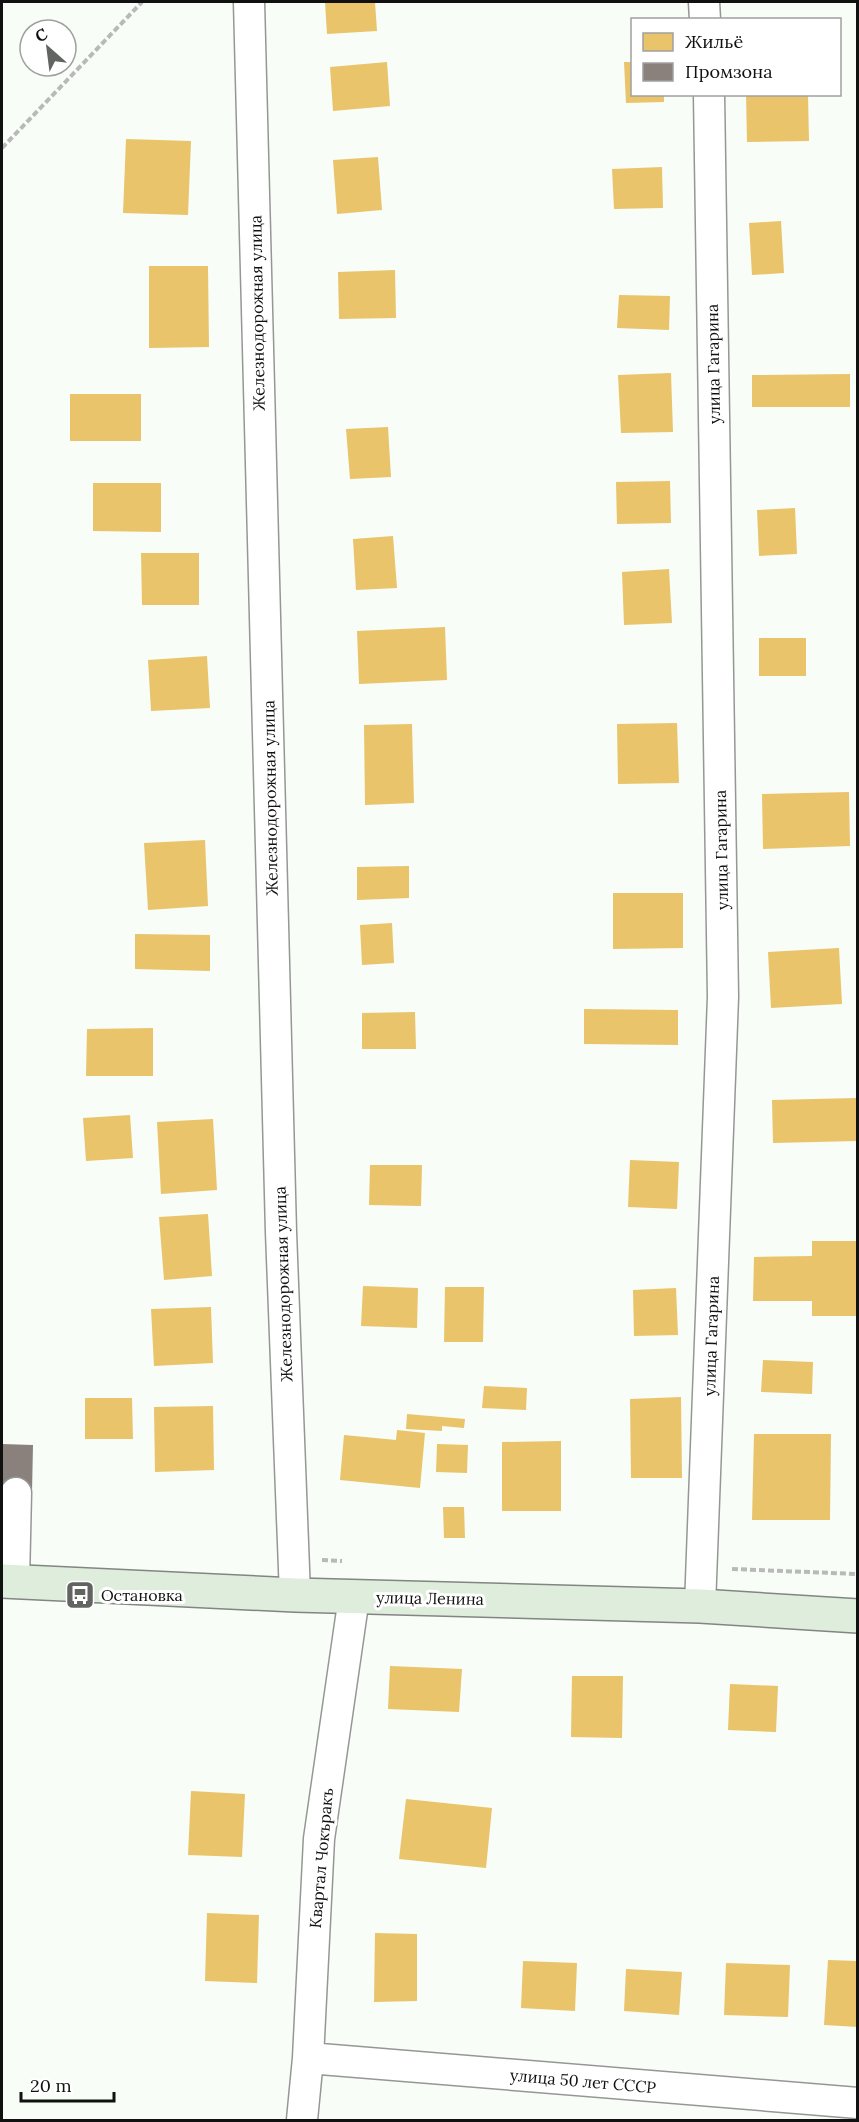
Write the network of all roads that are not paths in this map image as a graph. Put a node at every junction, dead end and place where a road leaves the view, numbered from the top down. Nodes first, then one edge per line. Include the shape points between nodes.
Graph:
1 (249, 2) edge
2 (704, 2) edge
3 (705, 18) edge
4 (708, 96) edge
5 (16, 1493) dead end
6 (8, 1581) edge
7 (295, 1595) junction
8 (354, 1597) junction
9 (700, 1606) junction
10 (858, 1616) edge
11 (308, 2058) junction
12 (858, 2103) edge
13 (302, 2121) edge

1 - 7 street, Железнодорожная улица via 281,1232
2 - 3 street
4 - 9 street, улица Гагарина via 723,997
5 - 6 street
6 - 7 main road, улица Ленина
7 - 8 main road, улица Ленина
8 - 9 main road, улица Ленина
8 - 11 street, Квартал Чокъракъ via 319,1839
9 - 10 main road, улица Ленина
11 - 12 street, улица 50 лет СССР
11 - 13 street, Квартал Чокъракъ

